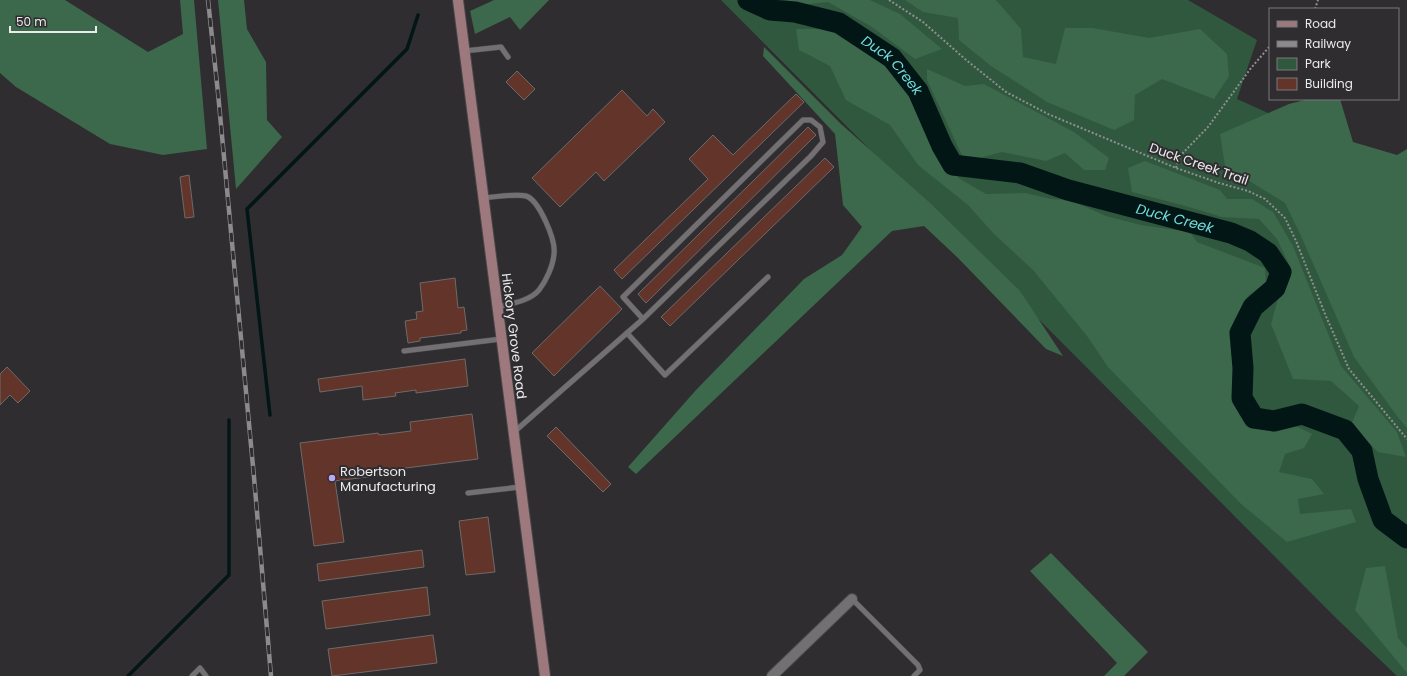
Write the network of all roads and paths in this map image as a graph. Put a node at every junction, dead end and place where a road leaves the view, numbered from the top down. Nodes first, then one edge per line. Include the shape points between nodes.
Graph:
1 (458, 0) edge
2 (888, 0) edge
3 (1269, 47) edge
4 (464, 51) junction
5 (508, 57) dead end
6 (1176, 168) junction
7 (483, 198) junction
8 (768, 276) dead end
9 (497, 308) junction
10 (643, 319) junction
11 (627, 334) junction
12 (501, 339) junction
13 (404, 351) dead end
14 (513, 433) junction
15 (1407, 438) edge
16 (520, 487) junction
17 (468, 493) dead end
18 (852, 599) joint
19 (192, 676) edge
20 (206, 676) edge
21 (545, 676) edge
22 (772, 676) edge
23 (914, 676) edge

1 - 4 main road, Hickory Grove Road
2 - 6 path, Duck Creek Trail via 923,22 1006,92 1048,114
3 - 6 path via 1208,127 1179,157
4 - 5 lane via 501,47
4 - 7 main road, Hickory Grove Road
6 - 15 path, Duck Creek Trail via 1219,184 1248,190 1265,199 1285,218 1349,369
7 - 9 main road, Hickory Grove Road
7 - 9 lane via 525,196 534,201 548,225 554,253 548,274 538,291 525,300
8 - 11 lane via 665,375
9 - 12 main road, Hickory Grove Road
10 - 10 lane via 811,156 823,142 820,127 811,120 803,120 623,297
10 - 11 lane
11 - 14 lane
12 - 13 lane
12 - 14 main road, Hickory Grove Road
14 - 16 main road, Hickory Grove Road
16 - 17 lane
16 - 21 main road, Hickory Grove Road
18 - 22 street
18 - 23 lane via 918,665 920,670
19 - 20 lane via 200,668

